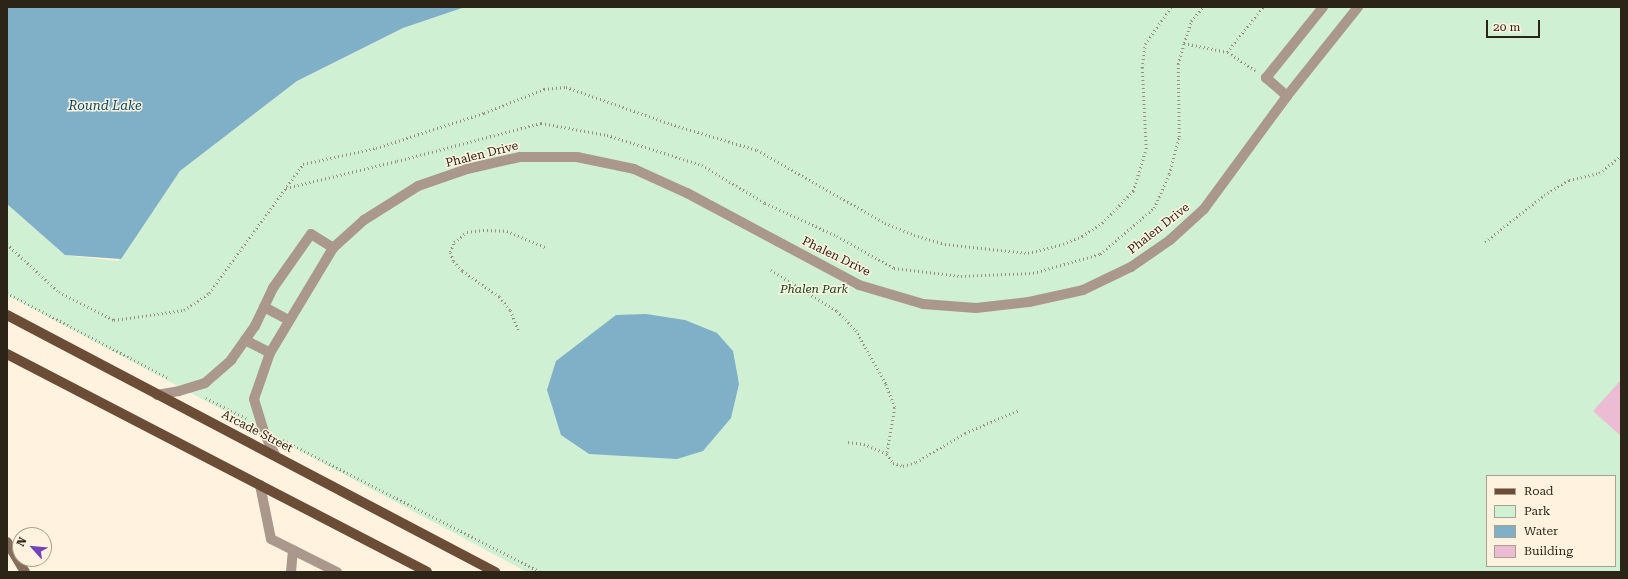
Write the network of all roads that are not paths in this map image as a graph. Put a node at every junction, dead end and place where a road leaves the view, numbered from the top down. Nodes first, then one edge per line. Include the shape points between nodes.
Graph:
1 (1323, 7) edge
2 (1358, 7) edge
3 (1287, 96) junction
4 (333, 248) junction
5 (264, 307) junction
6 (7, 315) edge
7 (288, 320) junction
8 (245, 340) junction
9 (270, 353) junction
10 (7, 354) edge
11 (157, 394) junction
12 (275, 455) junction
13 (260, 485) junction
14 (7, 542) edge
15 (293, 550) junction
16 (25, 572) edge
17 (291, 572) edge
18 (337, 572) edge
19 (427, 572) edge
20 (495, 572) edge

1 - 3 street via 1266,78
2 - 3 street, Phalen Drive
3 - 4 street, Phalen Drive via 1204,209 1170,240 1131,267 1083,290 1029,302 976,308 923,304 859,285 722,211 641,172 576,157 520,157 467,169 418,186 364,220
4 - 5 street via 311,234 273,288
4 - 7 street, Phalen Drive
5 - 7 street
5 - 8 street
6 - 11 main road, Arcade Street
7 - 9 street, Phalen Drive
8 - 9 street
8 - 11 street via 231,360 205,383 179,392
9 - 12 street, Phalen Drive via 254,399 264,432
10 - 13 main road
11 - 12 main road, Arcade Street
12 - 20 main road, Arcade Street
13 - 15 street via 271,539
13 - 19 main road
14 - 16 street
15 - 17 street
15 - 18 street

